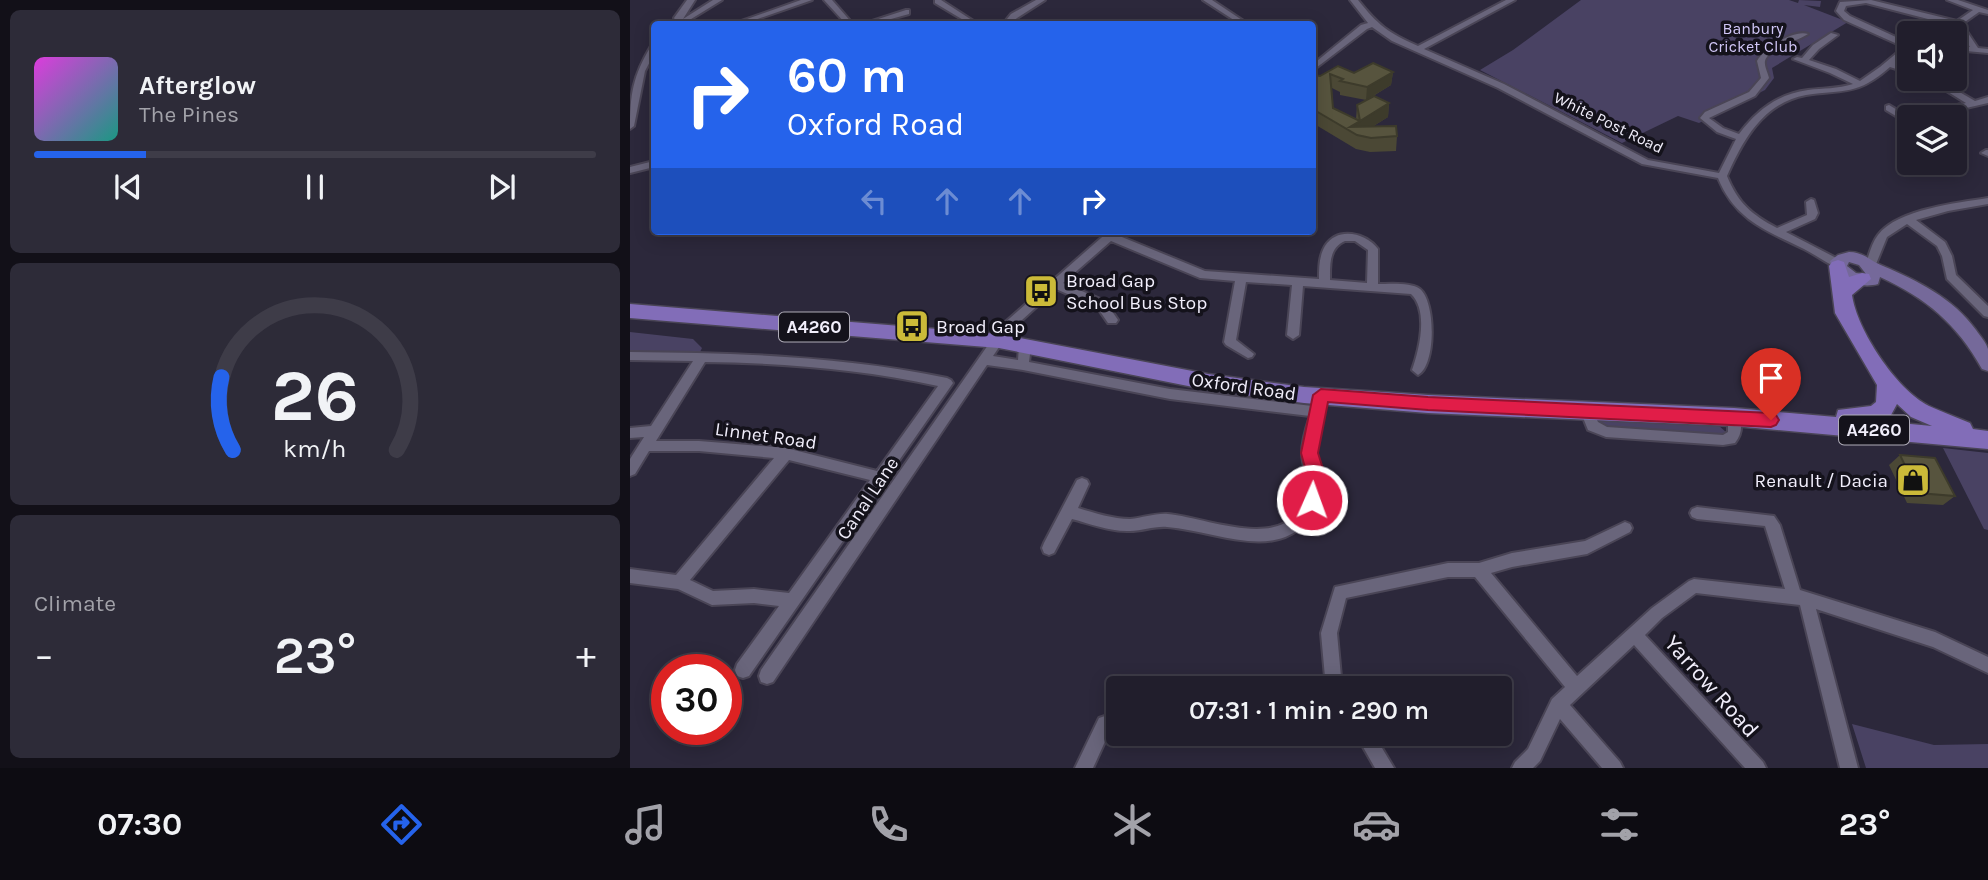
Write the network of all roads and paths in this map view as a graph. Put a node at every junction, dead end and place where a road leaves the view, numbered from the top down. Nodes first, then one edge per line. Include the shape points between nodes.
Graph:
1 (691, 0) edge
2 (718, 0) edge
3 (808, 0) edge
4 (828, 0) edge
5 (1041, 0) edge
6 (1207, 0) edge
7 (1354, 0) edge
8 (1511, 0) edge
9 (1951, 0) edge
10 (938, 1) edge
11 (1862, 1) edge
12 (1978, 9) junction
13 (906, 12) dead end
14 (1988, 12) edge
15 (680, 21) edge
16 (684, 21) edge
17 (746, 21) edge
18 (847, 21) edge
19 (877, 21) edge
20 (969, 21) edge
21 (1009, 21) edge
22 (1239, 21) edge
23 (1945, 21) edge
24 (1962, 21) edge
25 (1373, 24) junction
26 (1804, 34) dead end
27 (1834, 35) dead end
28 (1967, 37) edge
29 (1897, 41) edge
30 (1418, 49) junction
31 (1967, 49) edge
32 (1976, 50) junction
33 (1988, 51) edge
34 (651, 53) edge
35 (1897, 57) edge
36 (1800, 60) joint
37 (645, 63) junction
38 (1890, 64) junction
39 (634, 65) dead end
40 (1316, 66) edge
41 (1897, 67) edge
42 (1859, 85) junction
43 (1952, 91) edge
44 (1988, 100) edge
45 (1975, 104) junction
46 (1967, 106) edge
47 (632, 107) edge
48 (1889, 108) dead end
49 (1897, 113) edge
50 (630, 126) edge
51 (1742, 138) junction
52 (651, 165) edge
53 (630, 170) edge
54 (1722, 176) junction
55 (1988, 201) edge
56 (1811, 202) dead end
57 (1909, 220) junction
58 (1778, 232) junction
59 (1111, 235) edge
60 (1114, 235) edge
61 (1877, 245) junction
62 (1843, 261) junction
63 (1868, 273) junction
64 (1241, 279) junction
65 (1298, 282) junction
66 (1324, 282) junction
67 (1054, 284) junction
68 (1371, 286) junction
69 (1841, 294) junction
70 (630, 311) edge
71 (1988, 313) edge
72 (1112, 320) dead end
73 (1293, 335) dead end
74 (999, 341) junction
75 (1248, 354) dead end
76 (1024, 355) junction
77 (630, 356) edge
78 (702, 357) junction
79 (986, 360) junction
80 (1988, 364) edge
81 (1418, 370) dead end
82 (1888, 385) junction
83 (1320, 404) junction
84 (1771, 420) junction
85 (656, 431) junction
86 (630, 433) edge
87 (1986, 439) edge
88 (646, 446) junction
89 (786, 454) junction
90 (630, 470) edge
91 (879, 477) junction
92 (1082, 484) dead end
93 (1069, 512) junction
94 (1697, 513) dead end
95 (1625, 528) dead end
96 (1049, 548) dead end
97 (1479, 570) junction
98 (630, 576) edge
99 (679, 582) junction
100 (1800, 597) junction
101 (791, 600) junction
102 (1634, 634) junction
103 (1988, 664) edge
104 (743, 670) dead end
105 (767, 676) dead end
106 (1333, 676) edge
107 (1576, 688) junction
108 (1558, 705) junction
109 (1105, 724) dead end
110 (1371, 746) edge
111 (1084, 768) edge
112 (1385, 768) edge
113 (1521, 768) edge
114 (1615, 768) edge
115 (1757, 768) edge
116 (1849, 768) edge

1 - 15 street
2 - 16 street
3 - 17 street
4 - 18 street
5 - 21 street
6 - 22 street
7 - 25 street, White Post Road
8 - 30 street
9 - 12 street
10 - 20 street
11 - 23 street
11 - 29 street via 1843,4 1840,11
12 - 14 street
12 - 24 street
13 - 19 street
25 - 30 street, White Post Road
25 - 40 street
26 - 51 street via 1764,56 1765,78 1752,94 1704,118
27 - 36 street
28 - 32 street
30 - 54 street, White Post Road via 1501,86 1645,162
31 - 32 street
32 - 33 street
34 - 37 street
35 - 38 street
36 - 42 street
37 - 39 street
37 - 47 street
38 - 41 street
38 - 42 street
42 - 51 street via 1770,104
43 - 45 street
44 - 45 street
45 - 46 street
47 - 50 street
48 - 49 street
51 - 54 street
52 - 53 street
54 - 58 street via 1744,214
55 - 57 street
56 - 58 street via 1811,217
57 - 61 street via 1890,229
57 - 71 street via 1941,244 1951,276
58 - 62 street
59 - 67 street
60 - 64 street via 1194,272
61 - 62 street
61 - 63 street
62 - 63 street via 1845,274
62 - 69 main road
63 - 69 main road
63 - 80 street via 1921,291 1942,304 1959,318
64 - 65 street
64 - 75 street via 1230,342
65 - 66 street
65 - 73 street
66 - 68 street
66 - 68 street via 1328,249 1336,240 1351,237 1366,241 1373,249
67 - 72 street via 1101,304
67 - 74 street via 1017,316
68 - 81 street via 1408,288 1424,298 1424,358
69 - 82 main road via 1850,324
70 - 74 main road, Oxford Road / A4260
74 - 76 main road, Oxford Road / A4260
74 - 79 street, Canal Lane
76 - 79 street
76 - 83 main road, Oxford Road / A4260
77 - 78 street
78 - 85 street
78 - 91 street via 827,363 898,371 947,383
79 - 105 street, Canal Lane
82 - 84 main road via 1888,402 1874,415
82 - 87 main road via 1928,416
83 - 84 main road, Oxford Road / A4260 via 1428,404
83 - 93 street via 1309,453 1316,475 1312,500 1289,528 1248,537 1164,520 1126,525
84 - 87 main road, Oxford Road / A4260
85 - 86 street
85 - 88 street
88 - 89 street, Linnet Road
88 - 90 street
89 - 91 street, Linnet Road
89 - 99 street
91 - 101 street
92 - 93 street
93 - 96 street
94 - 100 street via 1769,520
95 - 97 street via 1587,547
97 - 106 street via 1448,570 1340,592 1329,633
97 - 107 street
98 - 99 street
99 - 101 street via 712,598
100 - 102 street via 1694,586
100 - 103 street via 1935,639
100 - 116 street
101 - 104 street
102 - 107 street
102 - 115 street, Yarrow Road
107 - 108 street
108 - 113 street via 1534,755
108 - 114 street
109 - 111 street
110 - 112 street

